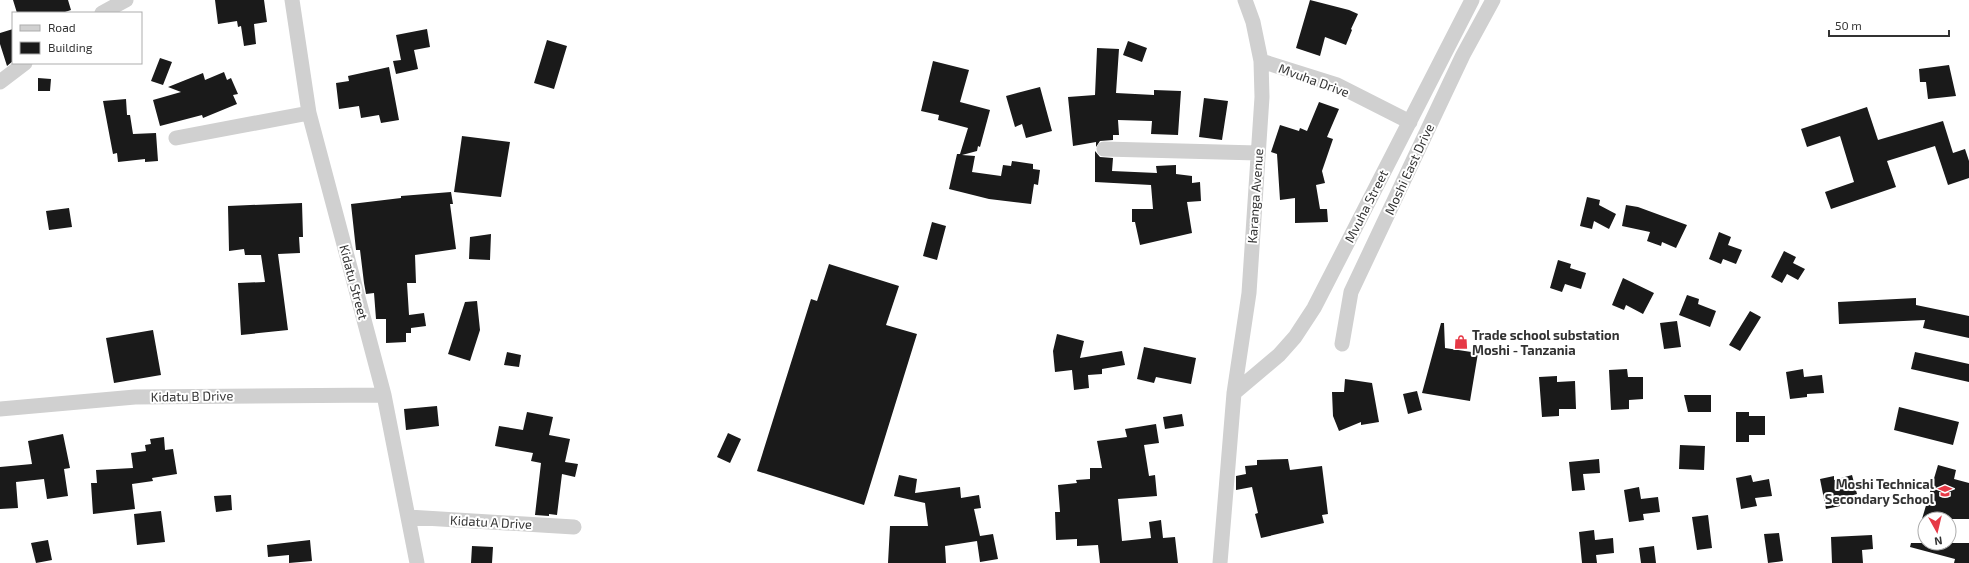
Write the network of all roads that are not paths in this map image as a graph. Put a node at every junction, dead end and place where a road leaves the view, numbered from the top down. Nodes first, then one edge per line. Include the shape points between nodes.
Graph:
1 (292, 0) edge
2 (1245, 0) edge
3 (1472, 0) edge
4 (1493, 0) edge
5 (118, 1) edge
6 (103, 12) edge
7 (1261, 61) junction
8 (24, 64) edge
9 (0, 82) edge
10 (309, 113) junction
11 (1410, 122) junction
12 (176, 138) dead end
13 (1104, 149) dead end
14 (1258, 153) junction
15 (1342, 344) dead end
16 (1234, 393) junction
17 (384, 395) junction
18 (0, 409) edge
19 (408, 517) junction
20 (574, 527) dead end
21 (417, 563) edge
22 (1220, 563) edge

1 - 10 street, Kidatu Street
2 - 7 street, Karanga Avenue via 1253,22
3 - 11 street, Mvuha Street
4 - 15 street, Moshi East Drive via 1456,68 1351,292
5 - 6 street
7 - 11 street, Mvuha Drive via 1337,85
7 - 14 street, Karanga Avenue via 1262,97
8 - 9 street
10 - 12 street
10 - 17 street, Kidatu Street
11 - 16 street, Mvuha Street via 1314,308 1295,337 1279,355
13 - 14 street
14 - 16 street, Karanga Avenue via 1249,292
16 - 22 street, Karanga Avenue
17 - 18 street, Kidatu B Drive via 135,397
17 - 19 street, Kidatu Street
19 - 20 street, Kidatu A Drive
19 - 21 street, Kidatu Street

